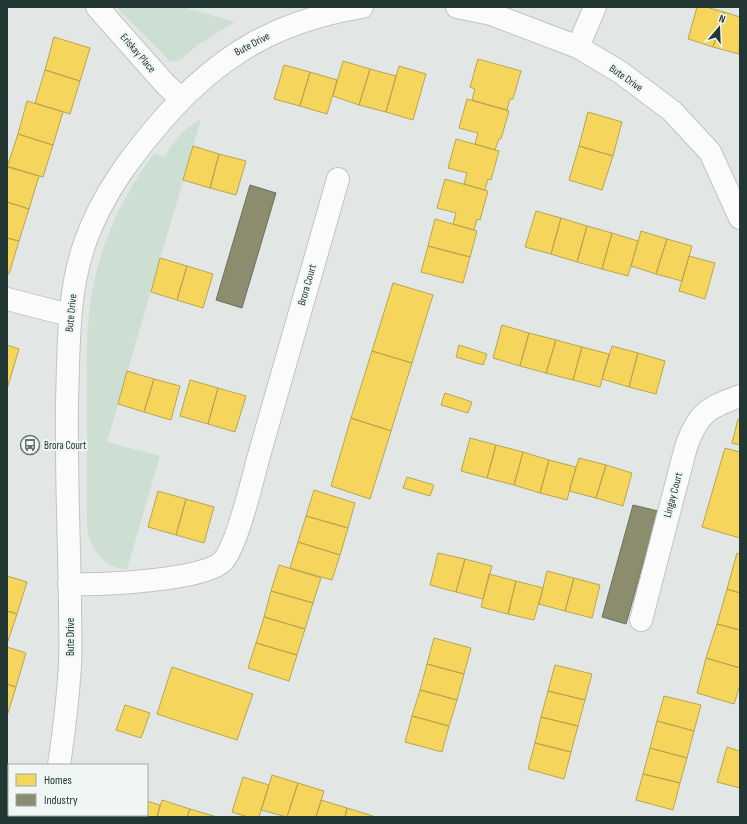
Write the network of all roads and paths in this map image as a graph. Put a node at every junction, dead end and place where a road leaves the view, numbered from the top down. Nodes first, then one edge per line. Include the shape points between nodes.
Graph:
1 (97, 7) edge
2 (362, 7) edge
3 (457, 7) edge
4 (595, 7) edge
5 (578, 47) junction
6 (181, 98) junction
7 (338, 179) dead end
8 (740, 218) edge
9 (7, 299) edge
10 (69, 315) junction
11 (740, 396) edge
12 (70, 584) junction
13 (641, 620) dead end
14 (59, 764) edge

1 - 6 street, Eriskay Place via 166,85
2 - 6 street, Bute Drive via 327,13 266,35 228,57
3 - 5 street, Bute Drive via 490,14
4 - 5 street
5 - 8 street, Bute Drive via 620,72 672,111 710,152
6 - 10 street, Bute Drive via 131,157 104,198 85,241
7 - 12 street, Brora Court via 251,485 231,548 222,562 209,570 168,578 126,583
9 - 10 street
10 - 12 street, Bute Drive via 66,452
11 - 13 street, Lingay Court via 704,412 693,427
12 - 14 street, Bute Drive via 70,665

